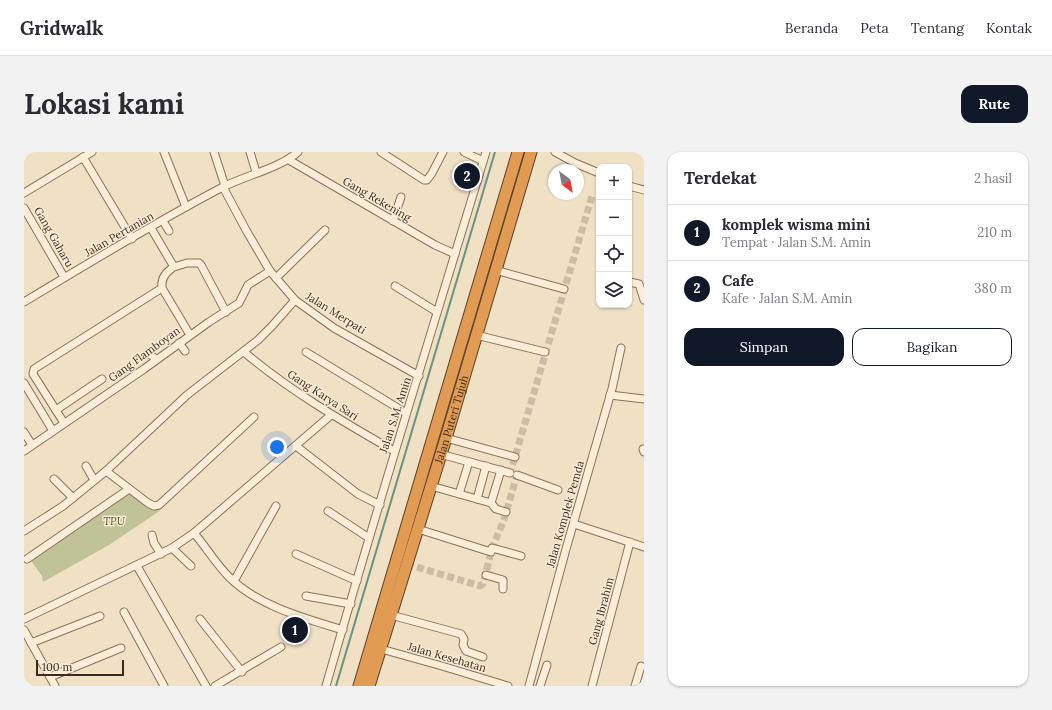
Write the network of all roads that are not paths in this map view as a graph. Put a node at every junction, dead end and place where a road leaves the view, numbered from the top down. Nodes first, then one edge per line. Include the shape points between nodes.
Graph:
1 (92, 152) edge
2 (164, 152) edge
3 (214, 152) edge
4 (250, 152) edge
5 (298, 152) edge
6 (381, 152) edge
7 (443, 152) edge
8 (464, 152) edge
9 (486, 152) edge
10 (518, 152) edge
11 (531, 152) edge
12 (555, 152) edge
13 (83, 157) junction
14 (289, 160) junction
15 (483, 161) junction
16 (256, 172) junction
17 (596, 172) edge
18 (224, 187) junction
19 (632, 187) edge
20 (644, 190) edge
21 (24, 193) edge
22 (401, 197) dead end
23 (186, 207) junction
24 (24, 208) edge
25 (163, 221) junction
26 (393, 221) junction
27 (151, 228) junction
28 (325, 230) dead end
29 (169, 231) dead end
30 (132, 239) junction
31 (455, 254) junction
32 (173, 268) junction
33 (495, 270) junction
34 (270, 271) junction
35 (64, 277) junction
36 (276, 278) junction
37 (632, 283) edge
38 (395, 286) dead end
39 (162, 288) junction
40 (564, 289) dead end
41 (295, 300) junction
42 (644, 300) edge
43 (24, 302) edge
44 (226, 312) junction
45 (437, 312) junction
46 (190, 335) junction
47 (476, 335) junction
48 (179, 343) junction
49 (621, 348) dead end
50 (185, 351) dead end
51 (148, 352) dead end
52 (244, 352) junction
53 (306, 352) dead end
54 (545, 352) dead end
55 (156, 359) junction
56 (419, 376) junction
57 (102, 379) dead end
58 (24, 383) edge
59 (610, 395) junction
60 (644, 399) edge
61 (442, 406) junction
62 (56, 410) junction
63 (453, 410) junction
64 (406, 413) junction
65 (331, 415) junction
66 (254, 417) dead end
67 (64, 424) junction
68 (52, 431) junction
69 (24, 432) edge
70 (446, 438) junction
71 (32, 445) junction
72 (296, 446) junction
73 (24, 451) edge
74 (394, 451) junction
75 (440, 454) junction
76 (515, 458) dead end
77 (469, 462) junction
78 (86, 466) dead end
79 (486, 466) junction
80 (501, 470) junction
81 (106, 471) junction
82 (54, 479) dead end
83 (94, 480) junction
84 (431, 486) junction
85 (129, 490) junction
86 (558, 490) dead end
87 (459, 494) junction
88 (73, 498) junction
89 (477, 499) junction
90 (490, 503) junction
91 (380, 505) junction
92 (276, 506) dead end
93 (328, 511) dead end
94 (506, 512) dead end
95 (574, 524) junction
96 (418, 529) junction
97 (24, 531) edge
98 (194, 533) junction
99 (152, 535) dead end
100 (369, 538) junction
101 (630, 542) junction
102 (643, 544) edge
103 (172, 548) junction
104 (161, 554) junction
105 (296, 554) dead end
106 (521, 556) dead end
107 (27, 559) dead end
108 (137, 566) junction
109 (191, 566) dead end
110 (486, 575) dead end
111 (234, 581) junction
112 (356, 581) junction
113 (503, 589) dead end
114 (306, 596) dead end
115 (351, 604) junction
116 (124, 612) dead end
117 (391, 614) junction
118 (100, 616) dead end
119 (24, 619) edge
120 (200, 619) dead end
121 (343, 630) junction
122 (25, 634) edge
123 (31, 643) junction
124 (281, 647) dead end
125 (122, 648) dead end
126 (381, 650) junction
127 (483, 657) dead end
128 (547, 665) dead end
129 (642, 666) dead end
130 (242, 672) junction
131 (50, 677) junction
132 (55, 686) edge
133 (164, 686) edge
134 (206, 686) edge
135 (215, 686) edge
136 (326, 686) edge
137 (358, 686) edge
138 (370, 686) edge
139 (508, 686) edge
140 (529, 686) edge
141 (540, 686) edge
142 (592, 686) edge
143 (635, 686) edge

1 - 13 street
2 - 23 street
3 - 18 street, Jalan Merpati
4 - 16 street
5 - 14 street
6 - 7 street via 427,180
8 - 15 street
9 - 15 street, Jalan S.M. Amin
10 - 61 highway, Jalan Puteri Tujuh
11 - 33 highway, Jalan Puteri Tujuh
12 - 17 street
13 - 21 street
13 - 30 street
14 - 16 street, Jalan Pertanian
14 - 26 street, Gang Rekening
15 - 31 street, Jalan S.M. Amin
16 - 18 street, Jalan Pertanian
18 - 23 street, Jalan Pertanian
18 - 34 street, Jalan Merpati
19 - 20 street
22 - 26 street
23 - 25 street, Jalan Pertanian
24 - 35 street, Gang Gaharu
25 - 27 street, Jalan Pertanian
25 - 29 street
26 - 31 street, Gang Rekening
27 - 30 street, Jalan Pertanian
27 - 32 street
28 - 36 street
30 - 35 street, Jalan Pertanian
31 - 45 street, Jalan S.M. Amin
32 - 39 street via 164,276
32 - 44 street via 187,263 199,263
33 - 40 street
33 - 47 highway, Jalan Puteri Tujuh
34 - 36 street, Jalan Merpati
34 - 44 street, Gang Flamboyan via 248,285 239,303
35 - 43 street, Jalan Pertanian
36 - 41 street, Jalan Merpati
37 - 42 street via 639,284
38 - 45 street
39 - 46 street
39 - 62 street via 34,369 33,374
41 - 52 street
41 - 56 street, Jalan Merpati via 334,328
44 - 46 street, Gang Flamboyan
45 - 56 street, Jalan S.M. Amin
46 - 48 street, Gang Flamboyan
47 - 54 street
47 - 63 highway, Jalan Puteri Tujuh
48 - 50 street
48 - 55 street, Gang Flamboyan
49 - 59 street, Jalan Komplek Pemda
51 - 55 street
52 - 65 street, Gang Karya Sari via 275,377
52 - 81 street via 191,392
53 - 64 street
55 - 67 street, Gang Flamboyan
56 - 64 street, Jalan S.M. Amin
57 - 62 street
58 - 68 street
59 - 60 street
59 - 95 street, Jalan Komplek Pemda
61 - 63 highway
61 - 137 highway, Jalan Puteri Tujuh
62 - 67 street
63 - 70 highway, Jalan Puteri Tujuh
64 - 74 street, Jalan S.M. Amin
65 - 72 street
65 - 74 street, Gang Karya Sari
66 - 85 street via 159,505 151,505
67 - 68 street, Gang Flamboyan
68 - 71 street, Gang Flamboyan
69 - 71 street
70 - 75 highway, Jalan Puteri Tujuh
70 - 76 street
71 - 73 street, Gang Flamboyan
72 - 91 street via 358,494
72 - 98 street
74 - 91 street, Jalan S.M. Amin
75 - 77 street
75 - 84 highway, Jalan Puteri Tujuh
77 - 79 street
77 - 87 street
78 - 83 street
79 - 80 street
79 - 89 street
80 - 86 street
80 - 90 street
81 - 83 street
81 - 85 street
82 - 88 street
83 - 88 street
84 - 87 street
84 - 96 highway, Jalan Puteri Tujuh
85 - 107 street
87 - 89 street
88 - 97 street
89 - 90 street
90 - 94 street via 496,509
91 - 100 street, Jalan S.M. Amin
92 - 111 street
93 - 100 street
95 - 101 street
95 - 140 street, Jalan Komplek Pemda
96 - 106 street
96 - 117 highway, Jalan Puteri Tujuh
98 - 103 street
98 - 111 street
99 - 104 street
100 - 112 street, Jalan S.M. Amin
101 - 102 street
101 - 142 street, Gang Ibrahim
103 - 104 street
103 - 109 street
104 - 108 street
105 - 112 street
108 - 119 street
108 - 134 street
110 - 113 street via 502,580
111 - 121 street via 262,601
112 - 115 street, Jalan S.M. Amin
114 - 115 street
115 - 121 street, Jalan S.M. Amin
116 - 133 street
117 - 126 highway, Jalan Puteri Tujuh
117 - 127 street via 461,634 466,651
118 - 123 street
120 - 130 street
121 - 136 street, Jalan S.M. Amin
122 - 123 street
123 - 131 street
124 - 130 street
125 - 131 street
126 - 138 highway, Jalan Puteri Tujuh
126 - 139 street, Jalan Kesehatan
128 - 141 street
129 - 143 street
130 - 135 street
131 - 132 street

